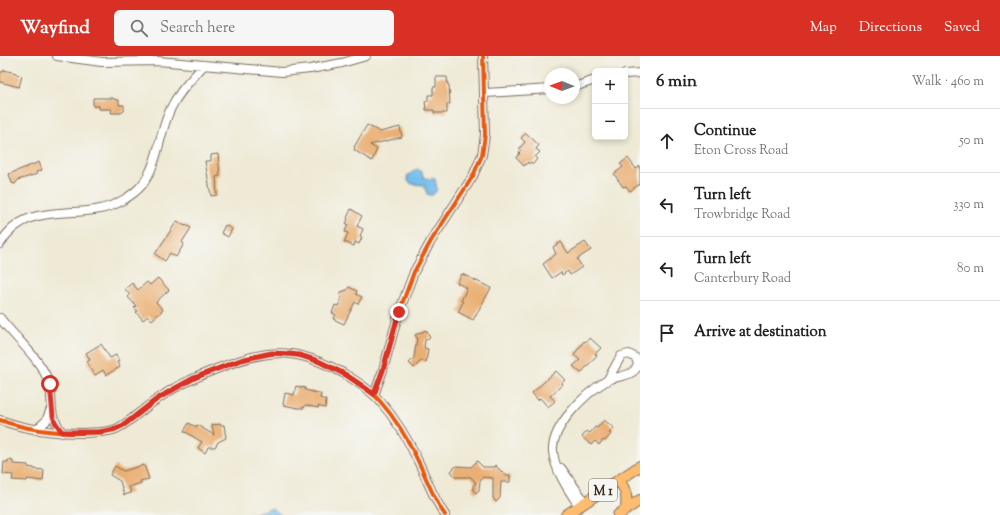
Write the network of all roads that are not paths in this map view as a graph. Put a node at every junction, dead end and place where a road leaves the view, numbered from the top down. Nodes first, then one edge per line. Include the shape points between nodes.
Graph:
1 (56, 56) edge
2 (366, 56) edge
3 (483, 56) edge
4 (204, 65) junction
5 (640, 73) edge
6 (628, 74) edge
7 (592, 81) edge
8 (580, 85) edge
9 (544, 89) edge
10 (485, 93) junction
11 (0, 244) edge
12 (0, 318) edge
13 (607, 381) dead end
14 (374, 394) junction
15 (52, 404) junction
16 (0, 420) edge
17 (36, 430) junction
18 (62, 432) junction
19 (640, 466) edge
20 (619, 480) junction
21 (640, 500) edge
22 (582, 504) junction
23 (620, 514) edge
24 (445, 515) edge
25 (566, 515) edge

1 - 4 street via 110,63 158,61
2 - 4 street via 287,72
3 - 10 street
4 - 11 street via 175,101 151,167 136,190 107,208 48,213 30,218 14,227
5 - 6 street
7 - 8 street
9 - 10 street
10 - 14 street via 485,138 479,162 473,176 431,240 412,277
12 - 15 street via 43,371 51,388
13 - 22 street via 578,404 561,424 553,445 556,463
14 - 18 street via 346,375 318,361 299,355 272,353 241,360 194,378 157,399 115,429 99,432
14 - 24 street via 393,417 407,440
15 - 17 street via 47,419
15 - 18 street via 54,420
16 - 17 street
17 - 18 street
19 - 20 main road, M 1
20 - 22 main road, M 1
20 - 23 main road via 627,494
21 - 23 main road, M 1
22 - 25 main road, M 1

